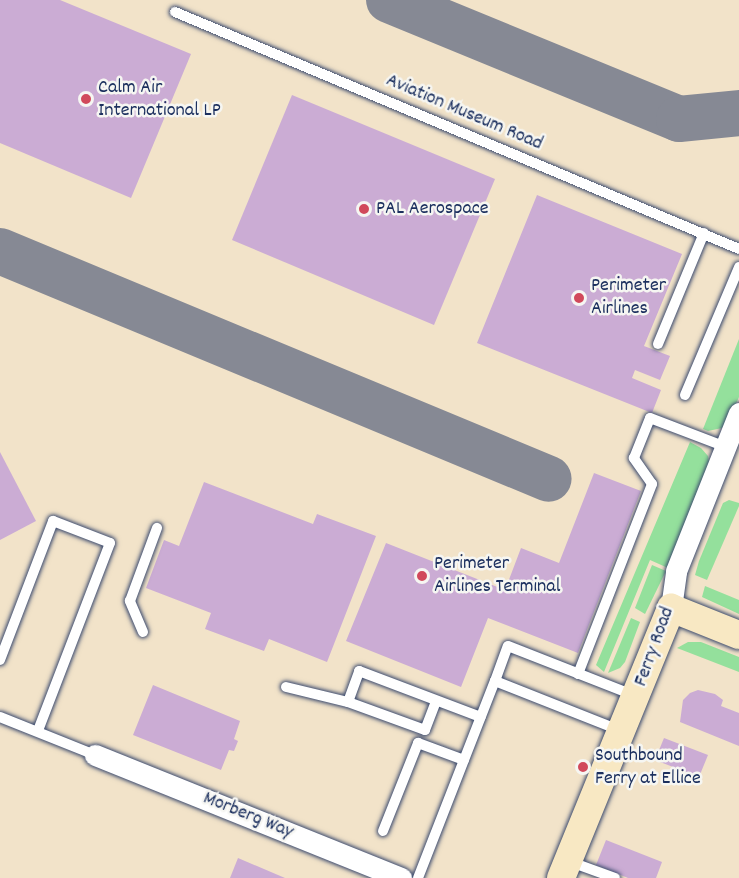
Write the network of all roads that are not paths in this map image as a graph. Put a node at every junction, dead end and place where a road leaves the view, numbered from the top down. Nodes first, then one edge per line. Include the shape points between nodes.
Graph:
1 (175, 12) dead end
2 (704, 233) junction
3 (739, 249) edge
4 (739, 267) edge
5 (658, 344) dead end
6 (685, 395) dead end
7 (739, 413) edge
8 (726, 447) junction
9 (157, 528) dead end
10 (671, 608) junction
11 (143, 632) dead end
12 (739, 635) edge
13 (0, 660) edge
14 (578, 674) junction
15 (495, 681) junction
16 (286, 687) dead end
17 (636, 696) junction
18 (436, 701) junction
19 (348, 702) junction
20 (0, 717) edge
21 (481, 717) junction
22 (38, 731) junction
23 (622, 731) junction
24 (95, 754) joint
25 (465, 760) junction
26 (383, 831) dead end
27 (565, 870) edge
28 (401, 878) edge
29 (418, 878) edge
30 (615, 878) edge

1 - 2 lane, Aviation Museum Road
2 - 3 lane, Aviation Museum Road
2 - 5 lane
4 - 6 lane
7 - 8 street, Ferry Road
8 - 10 street, Ferry Road via 676,571
8 - 14 lane via 650,418 634,458 652,484
9 - 11 lane via 130,601
10 - 12 main road
10 - 17 main road, Ferry Road
13 - 22 lane via 53,521 110,543
14 - 15 lane via 508,646
14 - 17 lane
15 - 21 lane
15 - 23 lane
16 - 19 lane
17 - 23 main road, Ferry Road
18 - 19 lane via 425,730
18 - 19 lane via 359,671
18 - 21 lane
20 - 22 lane
21 - 25 lane
22 - 24 lane
23 - 27 main road, Ferry Road
24 - 28 street, Morberg Way
25 - 26 lane via 418,743
25 - 29 lane
27 - 30 lane

